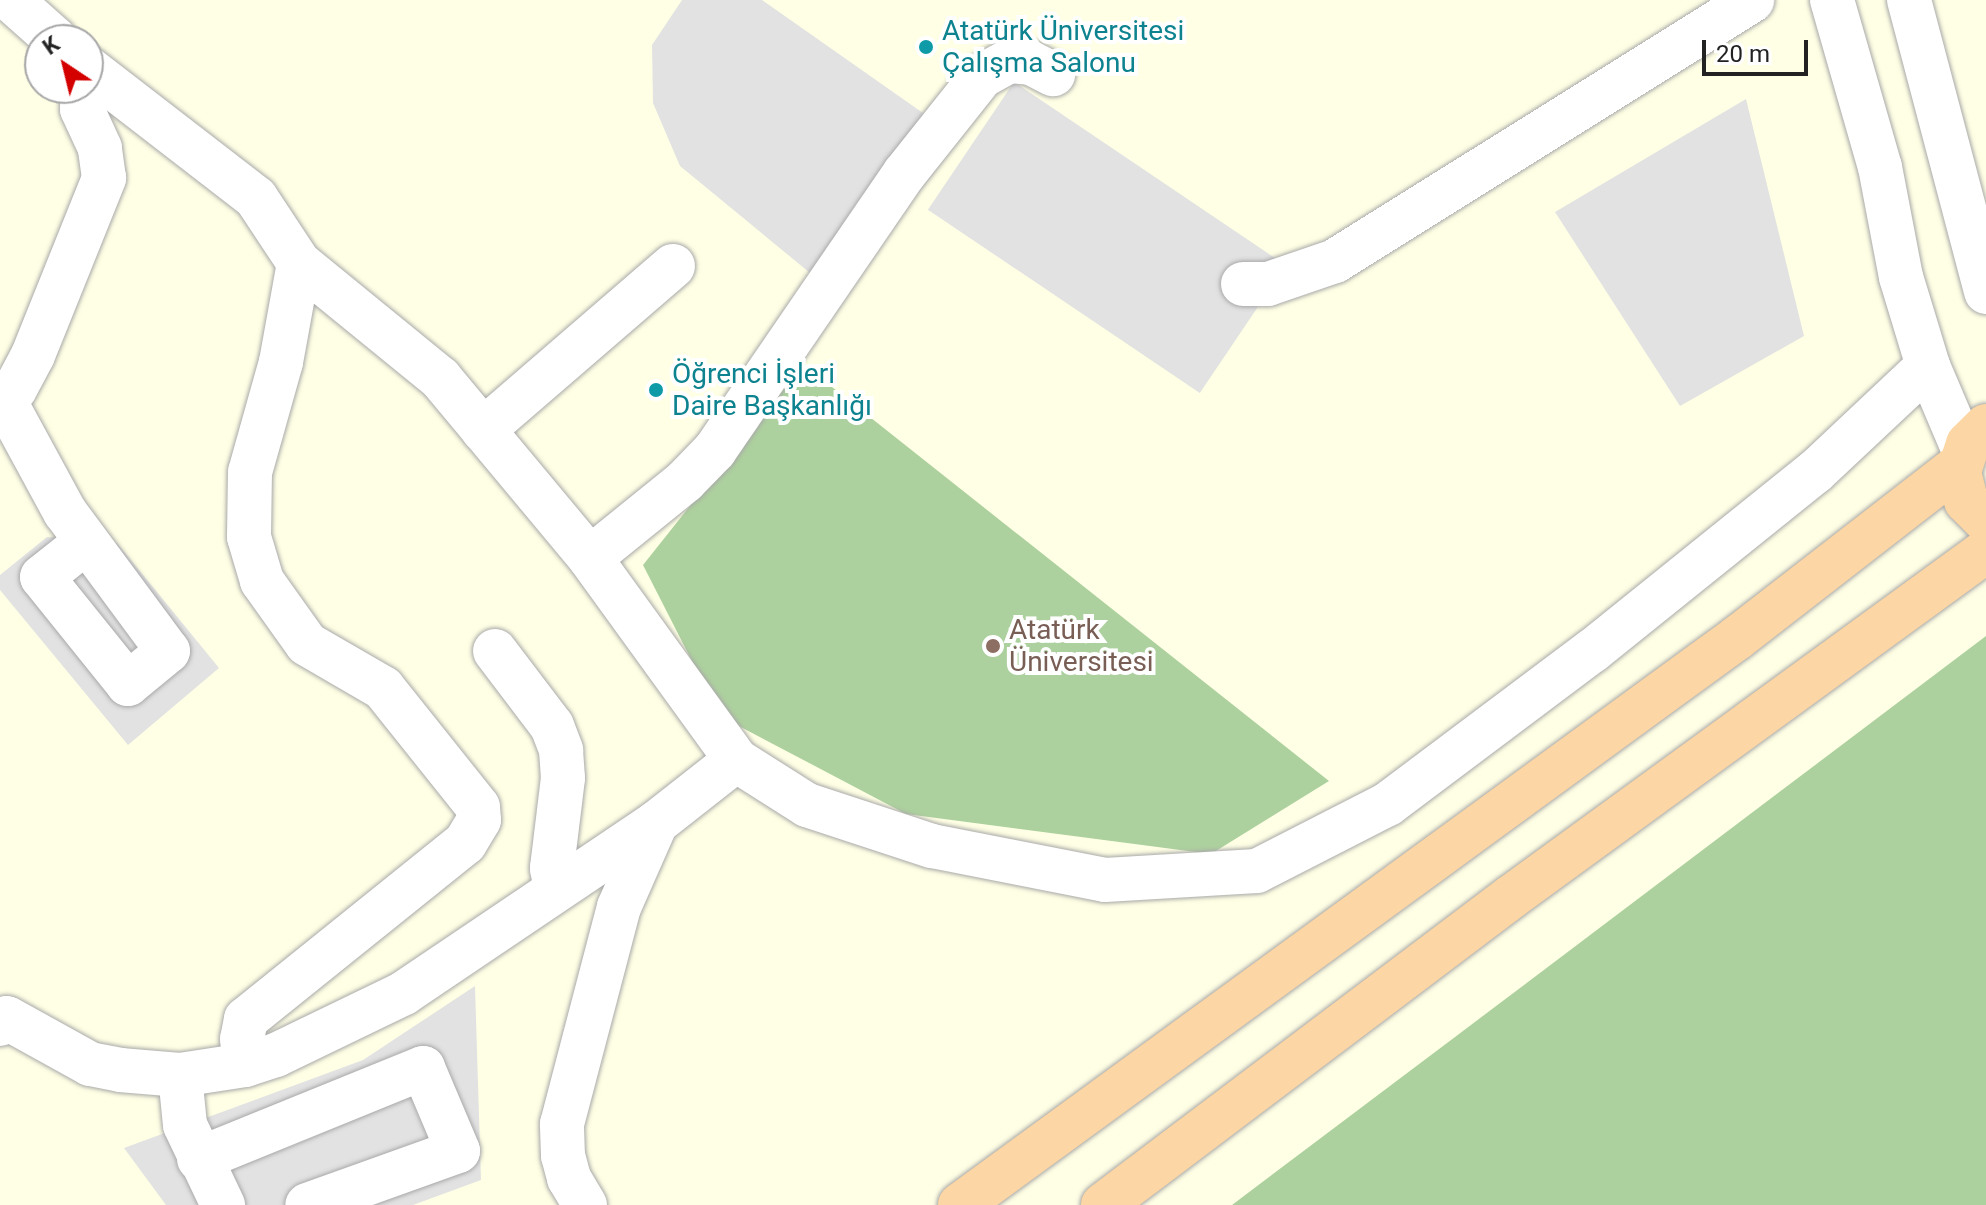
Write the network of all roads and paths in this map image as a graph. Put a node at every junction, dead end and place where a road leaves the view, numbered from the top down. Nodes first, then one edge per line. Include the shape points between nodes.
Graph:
1 (11, 0) edge
2 (1752, 0) edge
3 (1832, 0) edge
4 (1909, 0) edge
5 (38, 24) edge
6 (1053, 74) dead end
7 (104, 80) edge
8 (82, 104) edge
9 (299, 263) junction
10 (673, 266) dead end
11 (1243, 284) dead end
12 (1986, 292) edge
13 (1928, 366) junction
14 (2, 400) edge
15 (483, 430) junction
16 (1970, 447) edge
17 (1986, 521) edge
18 (86, 542) dead end
19 (1986, 551) edge
20 (590, 558) junction
21 (495, 651) dead end
22 (736, 760) junction
23 (656, 823) junction
24 (556, 890) junction
25 (2, 1018) edge
26 (245, 1065) junction
27 (180, 1075) junction
28 (199, 1159) junction
29 (223, 1205) edge
30 (307, 1205) edge
31 (585, 1205) edge
32 (960, 1205) edge
33 (1103, 1205) edge

1 - 5 street
2 - 11 street via 1335,261 1268,284
3 - 13 street via 1880,167 1901,277
4 - 12 street
6 - 20 street via 1031,63 1009,61 982,76 904,174 715,450
7 - 9 street via 256,198
8 - 14 street via 100,148 104,178 33,355 15,389
9 - 15 street via 440,378
9 - 26 street via 281,362 250,472 249,537 262,581 307,644 383,688 478,807 479,820 465,843 246,1019
10 - 15 street
13 - 16 street
13 - 22 street via 1815,472 1592,651 1388,804 1257,871 1105,880 932,846 807,805
14 - 18 street
15 - 20 street
16 - 17 main road via 1960,480 1966,501
16 - 32 main road via 1737,638
19 - 33 main road via 1511,897
20 - 22 street
21 - 24 street via 552,726 561,750 563,778 552,868
22 - 23 street
23 - 24 street
23 - 31 street via 619,907 562,1124 569,1178
24 - 26 street via 404,993
25 - 27 street via 90,1064
26 - 27 street
27 - 28 street via 185,1125
28 - 29 street
28 - 30 street via 423,1068 458,1151

